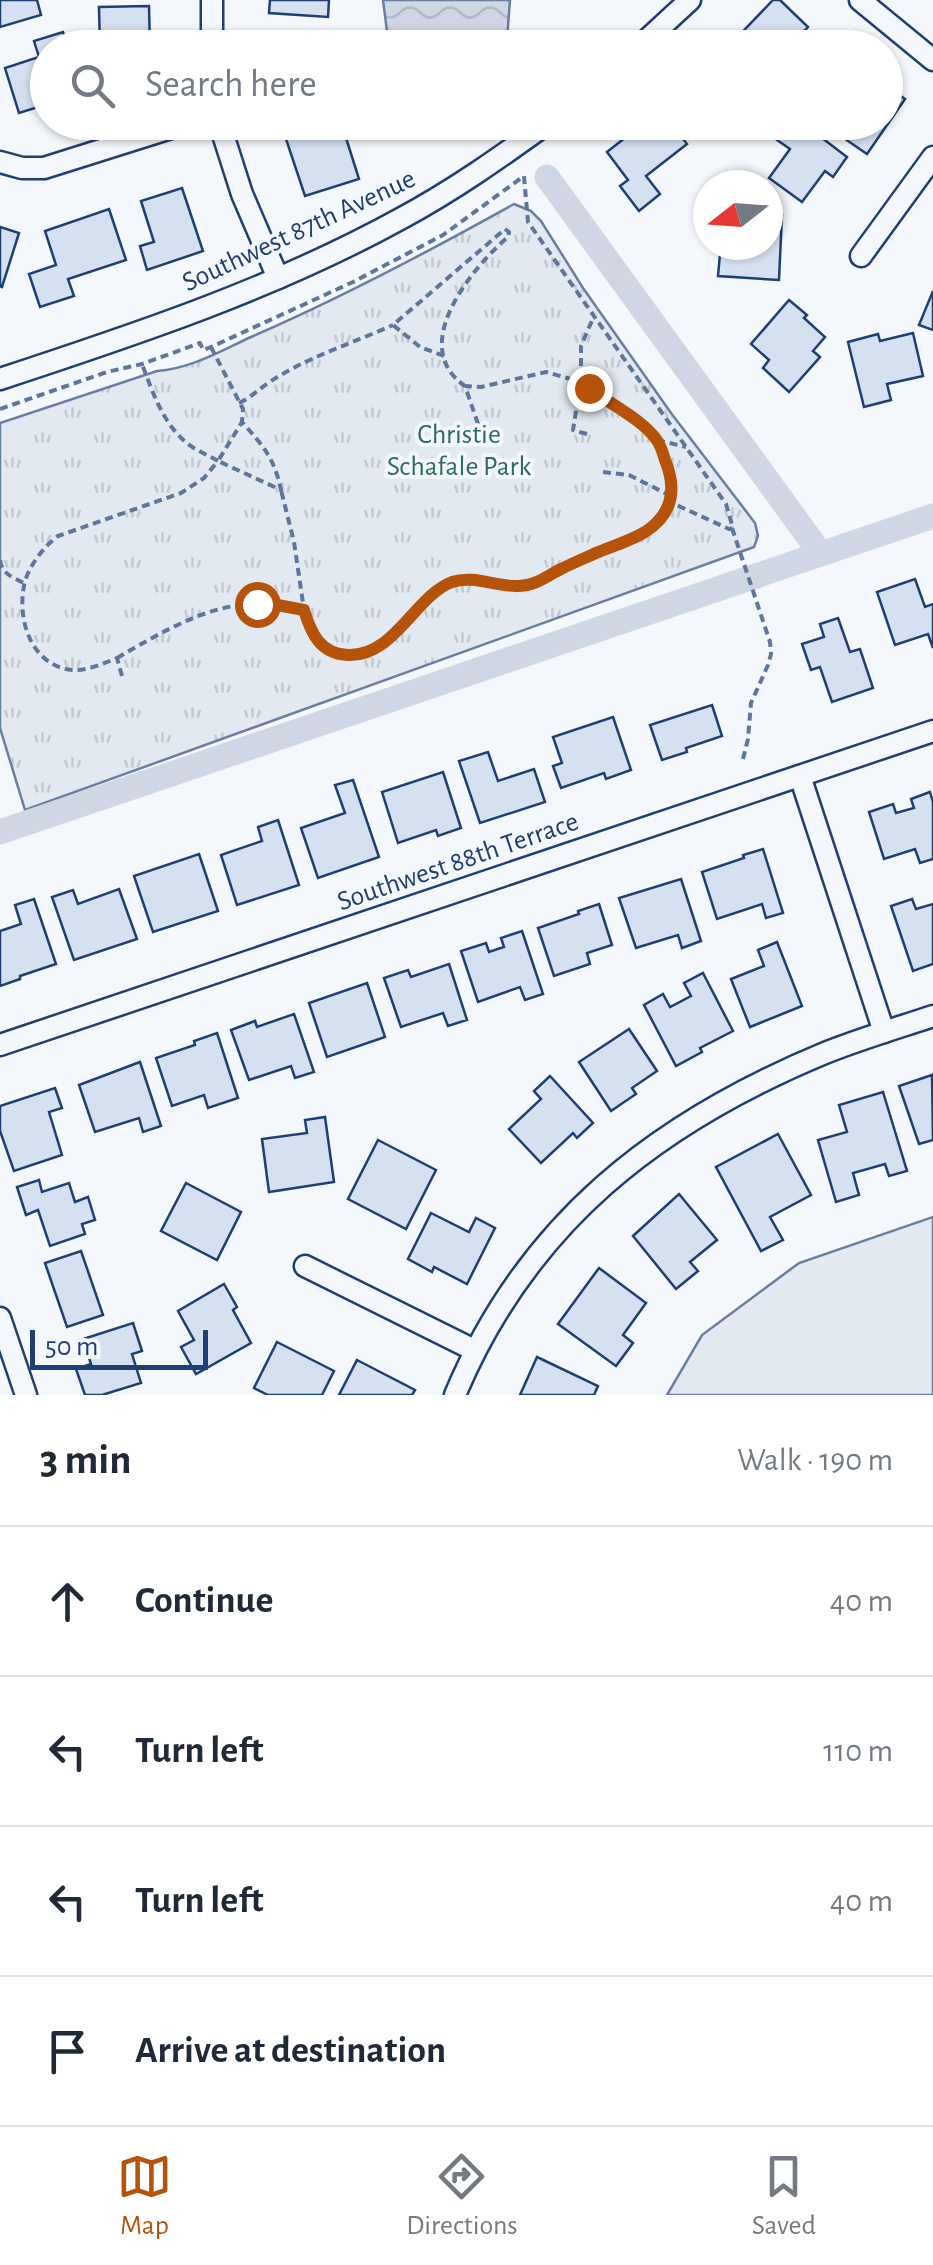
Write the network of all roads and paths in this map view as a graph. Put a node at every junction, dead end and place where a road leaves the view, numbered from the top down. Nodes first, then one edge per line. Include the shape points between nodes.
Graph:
1 (212, 0) edge
2 (690, 0) edge
3 (860, 0) edge
4 (212, 30) edge
5 (658, 30) edge
6 (896, 30) edge
7 (903, 35) edge
8 (933, 60) edge
9 (133, 140) edge
10 (225, 140) edge
11 (524, 140) edge
12 (933, 157) edge
13 (0, 162) edge
14 (861, 256) dead end
15 (349, 275) dead end
16 (278, 278) junction
17 (354, 282) junction
18 (594, 316) junction
19 (393, 325) junction
20 (210, 348) junction
21 (444, 356) junction
22 (142, 364) junction
23 (0, 379) edge
24 (581, 382) junction
25 (465, 386) junction
26 (589, 388) junction
27 (239, 402) junction
28 (0, 409) edge
29 (242, 422) junction
30 (478, 424) dead end
31 (587, 434) dead end
32 (657, 440) junction
33 (686, 447) junction
34 (218, 461) junction
35 (603, 472) dead end
36 (280, 490) junction
37 (672, 502) junction
38 (732, 528) junction
39 (0, 560) edge
40 (24, 582) junction
41 (304, 610) junction
42 (116, 658) junction
43 (122, 676) dead end
44 (933, 731) edge
45 (742, 763) dead end
46 (800, 776) junction
47 (933, 1016) edge
48 (884, 1032) junction
49 (0, 1045) edge
50 (305, 1266) dead end
51 (0, 1318) edge
52 (474, 1350) junction
53 (26, 1395) edge
54 (455, 1395) edge

1 - 4 street
2 - 5 street
3 - 6 street
7 - 8 street
9 - 13 street via 44,168
10 - 16 street
11 - 16 street, Southwest 87th Avenue via 402,218
12 - 14 street
15 - 17 path
16 - 23 street, Southwest 87th Avenue
17 - 18 path via 443,235 524,176 528,222
17 - 20 path
18 - 24 path via 581,346
18 - 33 path
19 - 21 path
19 - 21 path via 505,229 508,237 450,308
19 - 27 path via 319,356
20 - 22 path via 200,343
20 - 27 path
21 - 25 path
22 - 28 path
22 - 34 path via 169,422 188,444
24 - 25 path via 546,372
24 - 26 path
25 - 30 path
26 - 31 path via 578,398 573,430
26 - 32 path
27 - 29 path
29 - 34 path
29 - 36 path via 276,466
32 - 33 path
32 - 37 path via 673,478
33 - 38 path via 726,504
34 - 36 path
34 - 40 path via 180,493 58,536
35 - 37 path via 629,474
36 - 41 path
37 - 38 path
37 - 41 path via 647,531 534,584 450,583 383,644 364,653 347,656 318,643
38 - 45 path via 771,654 751,703
39 - 40 path via 7,575
40 - 42 path via 22,612 36,652 76,670
41 - 42 path via 229,607 177,624
42 - 43 path
44 - 46 street, Southwest 88th Terrace
46 - 48 street
46 - 49 street, Southwest 88th Terrace
47 - 48 street
48 - 52 street via 775,1076 641,1152 533,1259
50 - 52 street
51 - 53 street
52 - 54 street

